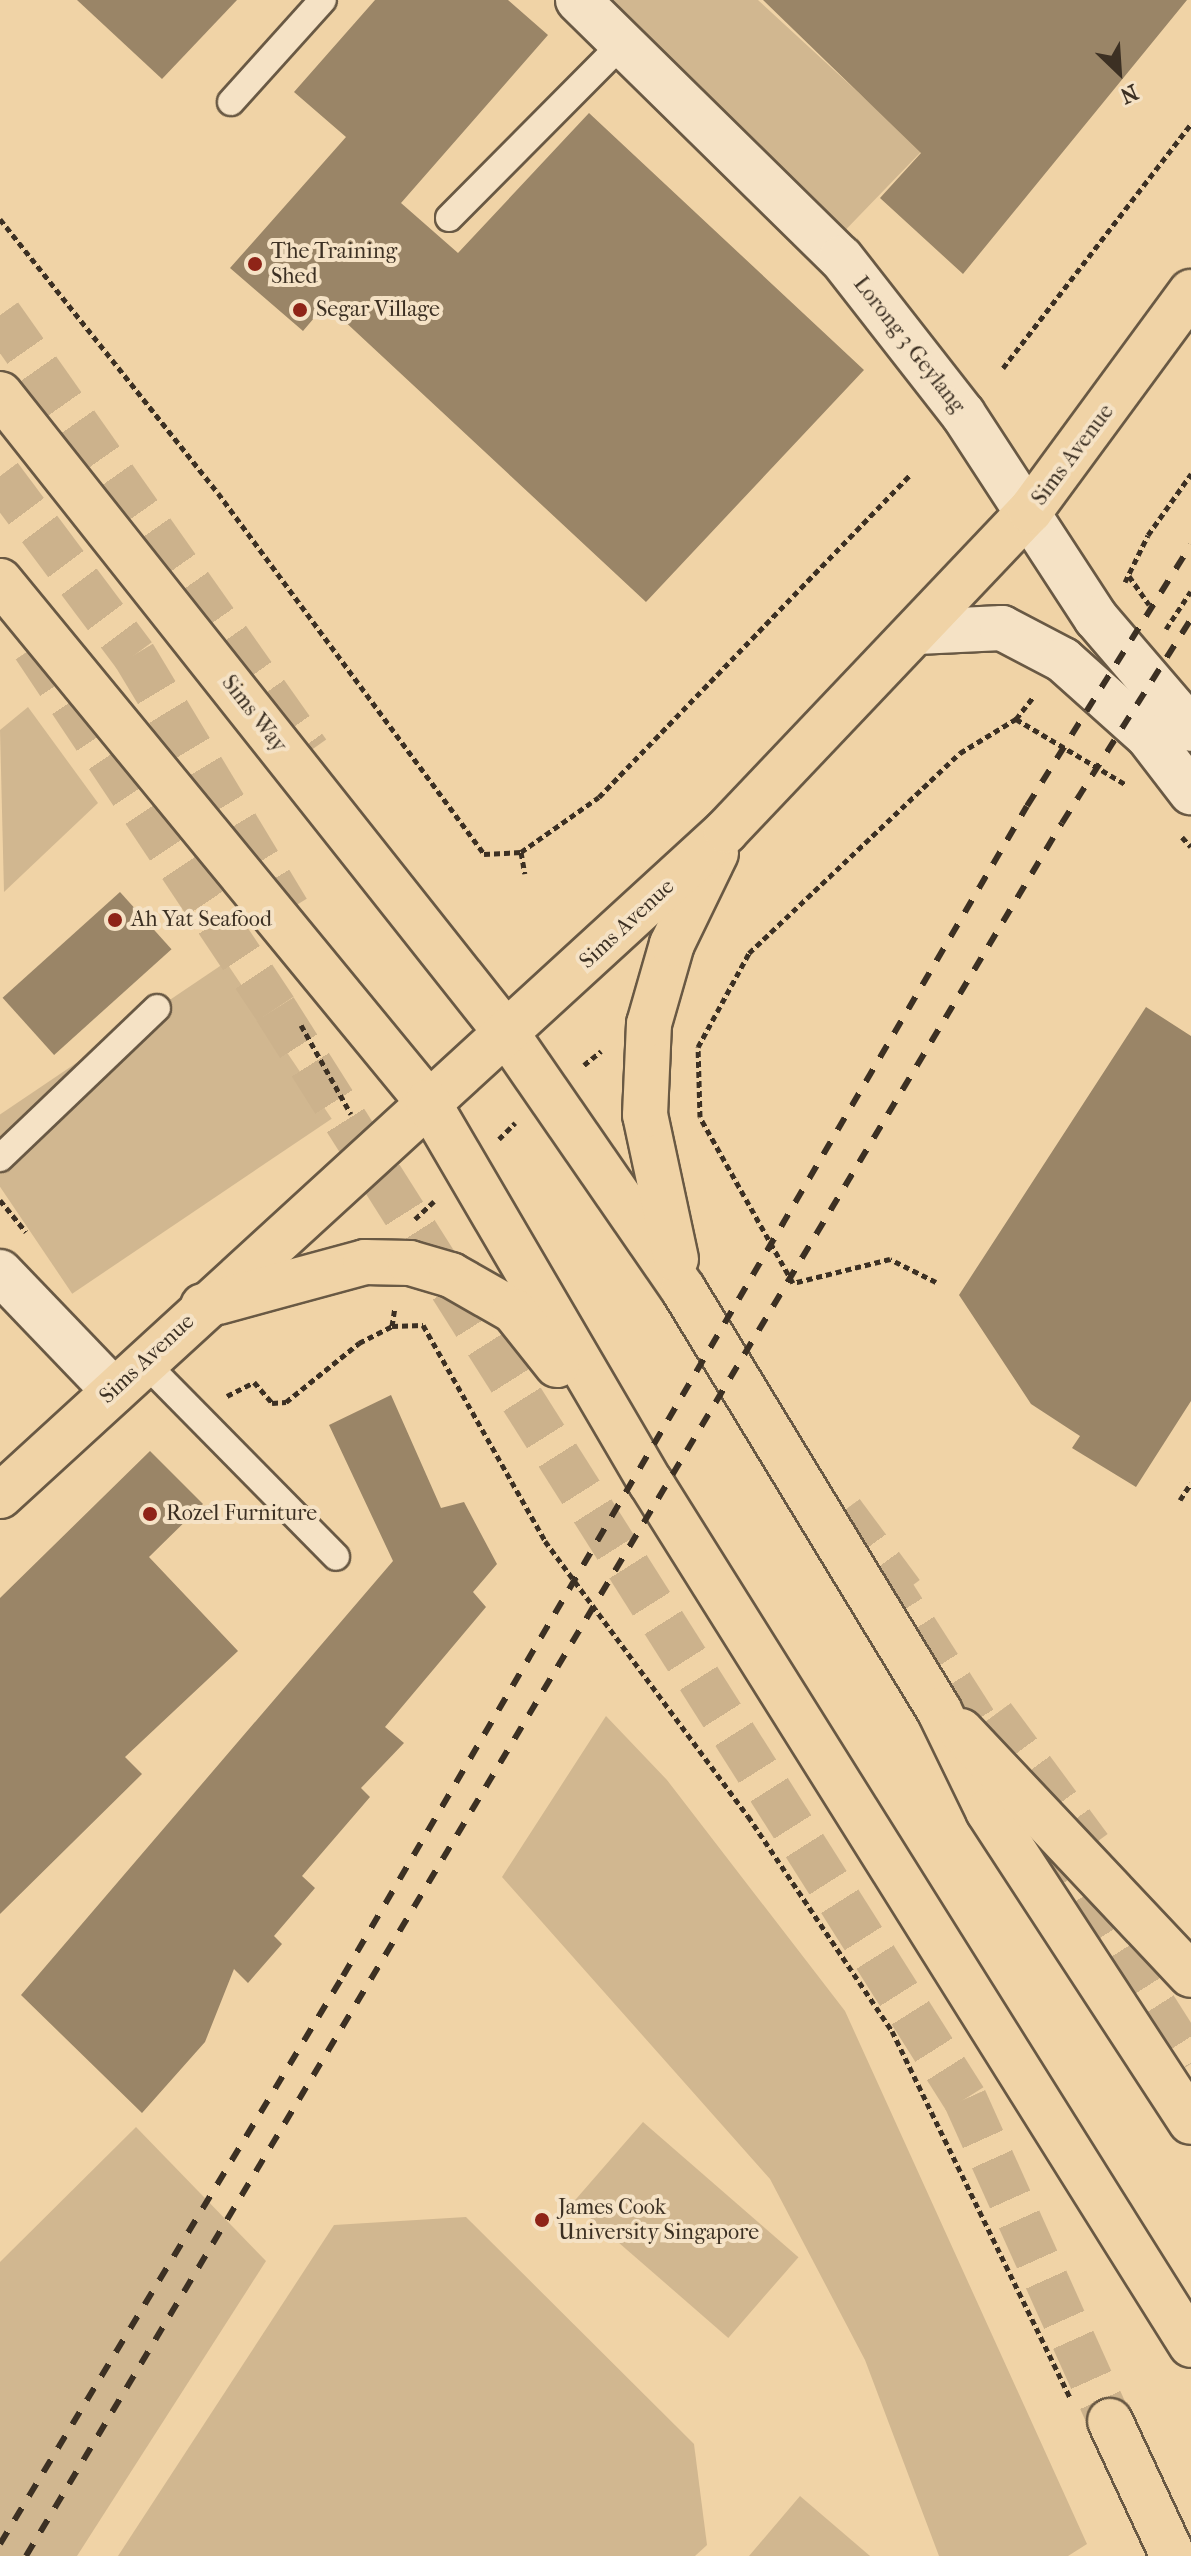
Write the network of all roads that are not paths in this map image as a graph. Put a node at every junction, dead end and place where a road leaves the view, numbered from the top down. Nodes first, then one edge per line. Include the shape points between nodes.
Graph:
1 (323, 0) edge
2 (578, 0) edge
3 (623, 43) junction
4 (231, 102) dead end
5 (449, 218) dead end
6 (1191, 292) edge
7 (0, 394) edge
8 (1030, 511) junction
9 (0, 581) edge
10 (917, 632) junction
11 (1191, 729) edge
12 (1183, 811) edge
13 (726, 831) junction
14 (157, 1008) dead end
15 (507, 1034) junction
16 (428, 1102) junction
17 (0, 1158) edge
18 (0, 1272) edge
19 (683, 1289) junction
20 (203, 1306) junction
21 (129, 1377) junction
22 (651, 1483) junction
23 (0, 1496) edge
24 (336, 1557) dead end
25 (939, 1710) junction
26 (1191, 1975) edge
27 (1191, 2122) edge
28 (1191, 2345) edge
29 (1093, 2416) tunnel mouth
30 (1173, 2556) edge

1 - 4 lane
2 - 3 street, Lorong 3 Geylang
3 - 5 lane
3 - 8 street, Lorong 3 Geylang via 841,258
6 - 8 main road, Sims Avenue
7 - 15 main road, Sims Way
8 - 10 main road, Sims Avenue
8 - 11 street, Lorong 3 Geylang via 1096,618
9 - 16 main road
10 - 12 street via 1002,628 1063,660 1148,736
10 - 13 main road, Sims Avenue
13 - 15 main road, Sims Avenue
13 - 19 main road via 672,944 649,1024 645,1115
14 - 17 lane
15 - 16 main road, Sims Avenue
15 - 19 main road, Sims Way
16 - 20 main road, Sims Avenue
16 - 22 main road
18 - 21 street
19 - 25 main road, Sims Way
20 - 21 main road, Sims Avenue
20 - 22 main road via 365,1262 410,1263 451,1275 514,1311
21 - 23 main road, Sims Avenue
21 - 24 lane via 202,1421
22 - 28 main road
25 - 26 main road via 1026,1794
25 - 27 main road via 988,1811
29 - 30 main road

